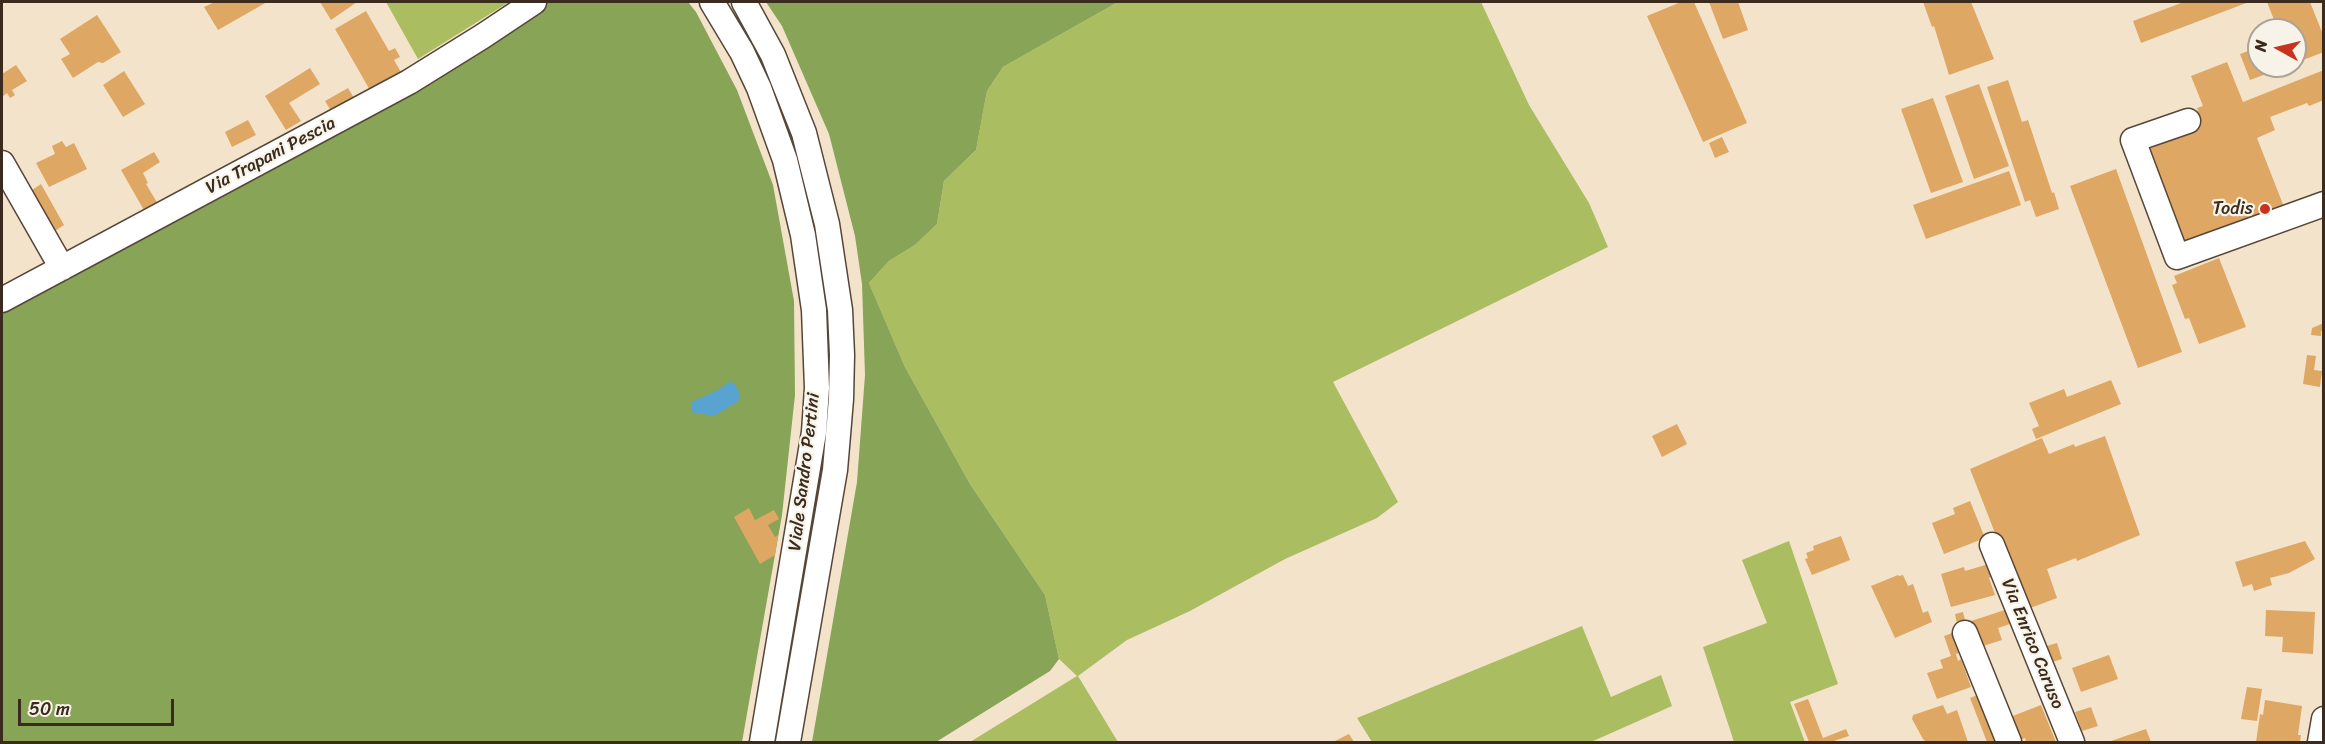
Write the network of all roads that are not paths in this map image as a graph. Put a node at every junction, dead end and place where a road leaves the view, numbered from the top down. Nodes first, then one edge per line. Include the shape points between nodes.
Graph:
1 (534, 2) edge
2 (712, 2) edge
3 (744, 2) edge
4 (2188, 121) dead end
5 (2, 163) edge
6 (2324, 204) edge
7 (62, 268) junction
8 (2, 300) edge
9 (1992, 545) dead end
10 (1965, 633) dead end
11 (2324, 719) edge
12 (762, 742) edge
13 (788, 742) edge
14 (2009, 742) edge
15 (2072, 742) edge
16 (2319, 742) edge

1 - 7 street, Via Trapani Pescia via 409,82
2 - 12 street, Viale Sandro Pertini via 759,88 782,151 803,235 814,310 814,432
3 - 13 street, Viale Sandro Pertini via 773,55 804,132 827,224 840,310 841,399 835,470
4 - 6 street via 2133,140 2177,257
5 - 7 street
7 - 8 street, Via Trapani Pescia
9 - 15 street, Via Enrico Caruso
10 - 14 street
11 - 16 street

